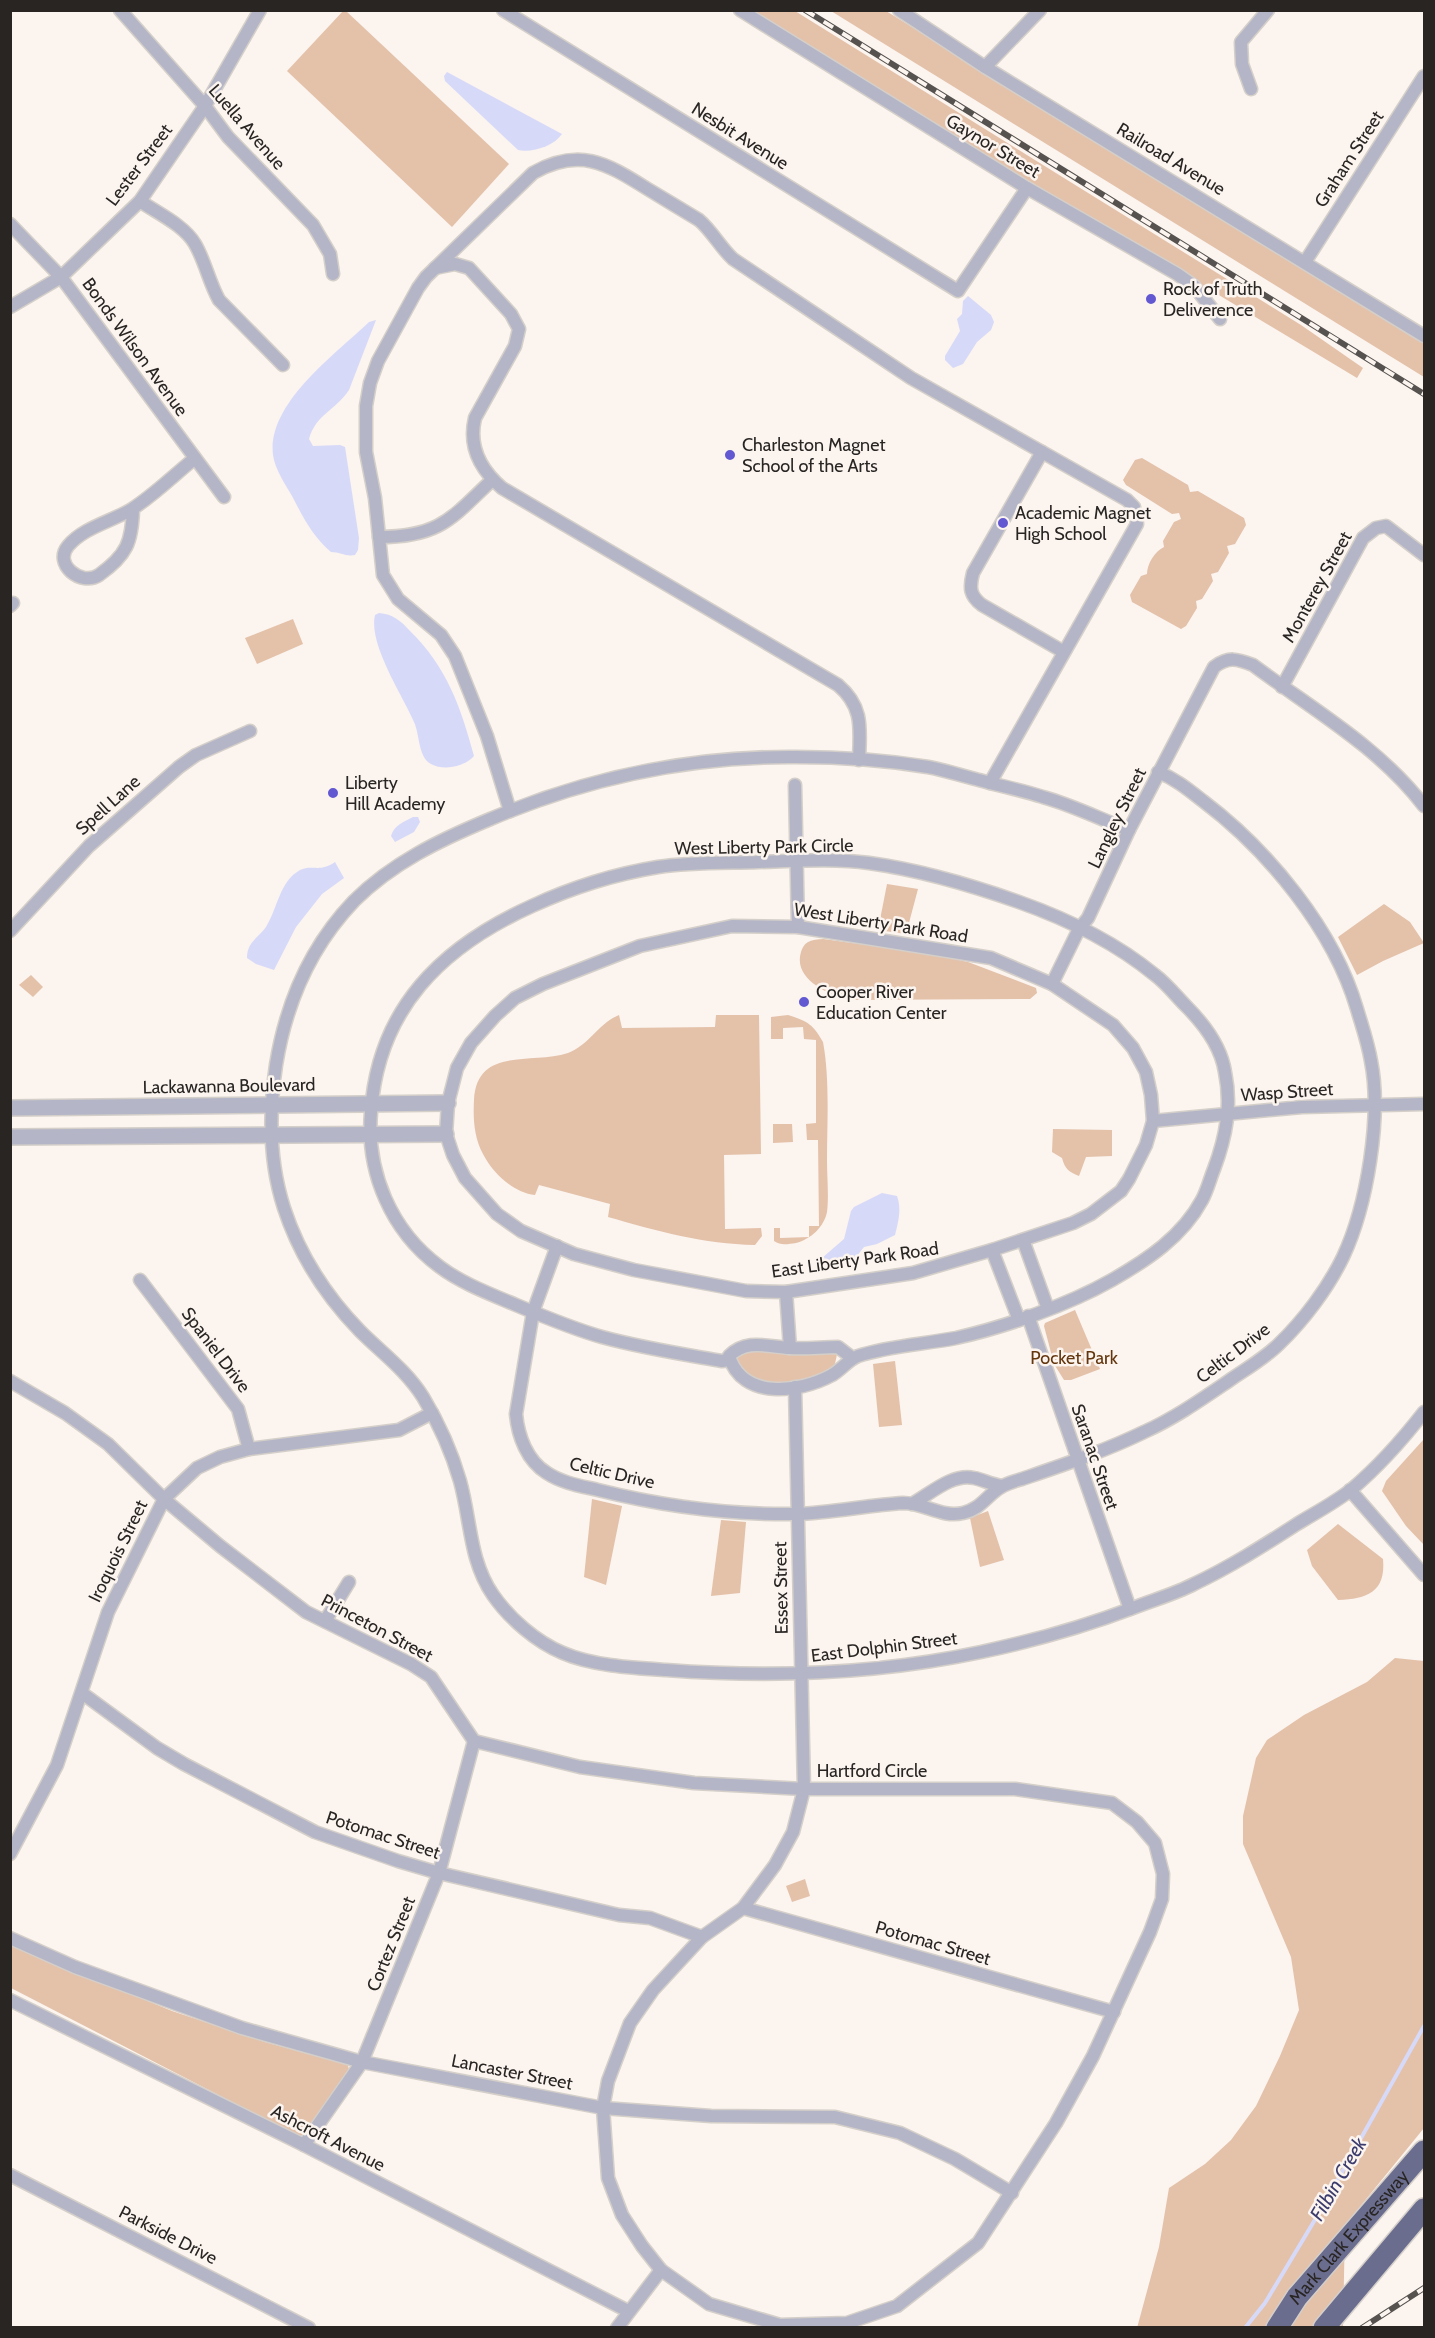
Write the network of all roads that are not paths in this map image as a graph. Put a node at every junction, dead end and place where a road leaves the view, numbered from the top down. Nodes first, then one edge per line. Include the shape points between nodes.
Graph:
1 (120, 10) edge
2 (260, 10) edge
3 (503, 10) edge
4 (740, 10) edge
5 (899, 10) edge
6 (1040, 10) edge
7 (1268, 10) edge
8 (985, 67) junction
9 (1425, 76) edge
10 (1251, 89) dead end
11 (204, 106) junction
12 (1027, 188) junction
13 (140, 201) junction
14 (10, 224) edge
15 (1305, 261) junction
16 (434, 269) junction
17 (333, 274) dead end
18 (61, 277) junction
19 (10, 307) edge
20 (1221, 319) dead end
21 (1425, 336) edge
22 (283, 365) dead end
23 (1042, 452) junction
24 (194, 459) junction
25 (492, 480) junction
26 (224, 498) dead end
27 (133, 509) junction
28 (379, 537) junction
29 (1425, 555) edge
30 (1064, 652) junction
31 (1282, 687) junction
32 (250, 731) dead end
33 (859, 760) junction
34 (1158, 772) junction
35 (990, 783) junction
36 (795, 785) dead end
37 (1425, 806) edge
38 (510, 811) junction
39 (1129, 830) junction
40 (796, 861) junction
41 (798, 927) junction
42 (1079, 928) junction
43 (10, 931) edge
44 (1052, 984) junction
45 (371, 1104) junction
46 (448, 1104) junction
47 (1374, 1104) junction
48 (1425, 1104) edge
49 (271, 1105) junction
50 (10, 1108) edge
51 (1228, 1114) junction
52 (1153, 1121) junction
53 (369, 1134) junction
54 (446, 1134) junction
55 (271, 1135) junction
56 (10, 1137) edge
57 (1023, 1240) junction
58 (557, 1246) junction
59 (992, 1250) junction
60 (140, 1280) dead end
61 (786, 1292) junction
62 (1048, 1309) junction
63 (533, 1312) junction
64 (1024, 1318) junction
65 (790, 1348) junction
66 (851, 1358) junction
67 (729, 1360) junction
68 (10, 1381) edge
69 (795, 1387) junction
70 (1425, 1412) edge
71 (432, 1413) junction
72 (249, 1449) junction
73 (1078, 1461) junction
74 (1002, 1486) junction
75 (1350, 1490) junction
76 (164, 1499) junction
77 (912, 1504) junction
78 (798, 1514) junction
79 (1425, 1575) edge
80 (349, 1582) dead end
81 (1130, 1609) junction
82 (325, 1621) junction
83 (801, 1675) junction
84 (82, 1693) junction
85 (474, 1741) junction
86 (804, 1789) junction
87 (10, 1854) edge
88 (439, 1873) junction
89 (743, 1908) junction
90 (702, 1937) junction
91 (10, 1938) edge
92 (10, 2000) edge
93 (1114, 2012) junction
94 (362, 2062) junction
95 (603, 2108) junction
96 (304, 2145) junction
97 (1425, 2151) edge
98 (10, 2175) edge
99 (1012, 2193) junction
100 (1425, 2209) edge
101 (661, 2270) junction
102 (628, 2311) junction
103 (309, 2328) edge
104 (617, 2328) edge
105 (1277, 2328) edge
106 (1324, 2328) edge

1 - 11 street, Luella Avenue
2 - 11 street, Lester Street
3 - 12 street, Nesbit Avenue via 958,291
4 - 12 street, Gaynor Street
5 - 8 street, Railroad Avenue
6 - 8 street
7 - 10 street via 1241,42 1242,64
8 - 15 street, Railroad Avenue
9 - 15 street, Graham Street
11 - 13 street, Lester Street
11 - 17 street, Luella Avenue via 228,137 313,225 330,254
12 - 20 street, Gaynor Street via 1177,274 1194,286
13 - 18 street, Lester Street
13 - 22 street via 184,230 195,243 219,300
14 - 18 street, Bonds Wilson Avenue
15 - 21 street, Railroad Avenue
16 - 23 street via 533,173 570,159 611,166 706,225 733,260 912,378
16 - 25 street via 455,264 469,268 512,314 519,329 472,429 478,460
16 - 28 street via 418,288 370,382 366,452
18 - 19 street, Lester Street
18 - 24 street, Bonds Wilson Avenue
23 - 30 street via 973,573 971,593 982,605
23 - 30 street via 1127,500 1137,515 1137,524
24 - 26 street, Bonds Wilson Avenue
24 - 27 street
25 - 28 street via 436,529 403,537
25 - 33 street via 838,685 856,707
27 - 27 street via 68,546 65,562 75,576 96,577 111,566 130,542
28 - 38 street via 384,575 390,588 441,635 455,656 487,736
29 - 31 street, Monterey Street via 1386,526 1369,532
30 - 35 street
31 - 34 street, Langley Street via 1253,665 1225,659 1214,667
31 - 37 street via 1346,730
32 - 43 street, Spell Lane via 196,755 179,767 89,846
33 - 35 street, East Dolphin Street via 929,767
33 - 38 street, East Dolphin Street via 794,757 661,767 559,792
34 - 39 street, Langley Street
34 - 47 street, Celtic Drive via 1173,778 1226,818 1277,871 1329,945 1350,986 1372,1064
35 - 39 street, East Dolphin Street via 1048,798
36 - 40 street
38 - 49 street, East Dolphin Street via 439,840 389,872 354,901 330,930 289,1004
39 - 42 street, Langley Street via 1088,918
40 - 41 street
40 - 42 street, West Liberty Park Circle via 867,863 964,884 1025,904
40 - 45 street, West Liberty Park Circle via 656,867 561,893 490,927 441,962 405,1005 384,1046
41 - 44 street, West Liberty Park Road via 991,958
41 - 46 street, West Liberty Park Road via 732,926 640,946 515,998 471,1044 457,1068
42 - 44 street, Langley Street
42 - 51 street, West Liberty Park Circle via 1112,944 1158,977 1206,1027 1225,1068
44 - 52 street, West Liberty Park Road via 1113,1025 1133,1048 1146,1072
45 - 46 street, Lackawanna Boulevard
45 - 49 street, Lackawanna Boulevard
45 - 53 street, West Liberty Park Circle
46 - 54 street, East Liberty Park Road
47 - 48 street, Wasp Street
47 - 51 street, Wasp Street
47 - 73 street, Celtic Drive via 1368,1173 1358,1216 1342,1258 1313,1305 1279,1344 1182,1412
49 - 50 street, Lackawanna Boulevard
49 - 55 street, East Dolphin Street
51 - 52 street, Wasp Street
51 - 62 street, West Liberty Park Circle via 1222,1146 1202,1199 1179,1233 1108,1282
52 - 57 street, East Liberty Park Road via 1138,1164 1121,1191 1073,1223
53 - 54 street
53 - 55 street
53 - 63 street, West Liberty Park Circle via 378,1184 390,1210 421,1251 464,1282
54 - 58 street, East Liberty Park Road via 465,1178 497,1214 521,1231
55 - 56 street
55 - 71 street, East Dolphin Street via 281,1200 294,1237 314,1273 360,1331 412,1381
57 - 59 street, East Liberty Park Road
57 - 62 street
58 - 61 street, East Liberty Park Road via 634,1270 746,1291
58 - 63 street, Celtic Drive
59 - 61 street, East Liberty Park Road via 913,1274
59 - 64 street, Saranac Street
60 - 72 street, Spaniel Drive via 238,1409
61 - 65 street
62 - 64 street, West Liberty Park Circle
63 - 67 street, West Liberty Park Circle via 604,1337
63 - 78 street, Celtic Drive via 517,1428 528,1454 547,1473 564,1482 616,1495 687,1507
64 - 66 street, West Liberty Park Circle via 964,1336
64 - 73 street, Saranac Street
65 - 66 street via 838,1347
65 - 67 street via 746,1344 737,1348
66 - 69 street via 834,1374
67 - 69 street via 753,1387
68 - 76 street, Princeton Street via 108,1444
69 - 78 street, Essex Street
70 - 75 street, East Dolphin Street
71 - 72 street, Iroquois Street via 399,1430
71 - 83 street, East Dolphin Street via 460,1481 473,1551 482,1575 494,1597 525,1630 562,1653 615,1666
72 - 76 street, Iroquois Street via 197,1468
73 - 74 street, Celtic Drive
73 - 81 street, Saranac Street
74 - 77 street, Celtic Drive via 974,1477 961,1479 946,1483
74 - 77 street, Celtic Drive via 979,1507 964,1513 935,1512
75 - 79 street
75 - 81 street, East Dolphin Street via 1243,1559 1188,1588
76 - 82 street, Princeton Street via 306,1612
76 - 84 street, Iroquois Street via 108,1612
77 - 78 street, Celtic Drive
78 - 83 street, Essex Street
80 - 82 street
81 - 83 street, East Dolphin Street via 1036,1640 962,1656
82 - 85 street, Princeton Street via 431,1677
83 - 86 street, Essex Street
84 - 87 street, Iroquois Street via 57,1765
84 - 88 street, Potomac Street via 158,1748 252,1801 315,1832
85 - 86 street via 580,1767 694,1783
85 - 88 street, Cortez Street
86 - 89 street, Hartford Circle via 793,1832 775,1865
86 - 93 street, Hartford Circle via 1015,1789 1112,1803 1137,1822 1155,1843 1163,1874 1162,1899
88 - 90 street, Potomac Street via 619,1915 650,1918
88 - 94 street, Cortez Street
89 - 90 street, Hartford Circle
89 - 93 street, Potomac Street
90 - 95 street, Hartford Circle via 654,1990 630,2024 608,2081
91 - 94 street, Lancaster Street via 75,1967 242,2028
92 - 96 street, Ashcroft Avenue
93 - 99 street, Hartford Circle via 1094,2056
94 - 95 street, Lancaster Street
94 - 96 street, Cortez Street
95 - 99 street, Lancaster Street via 711,2116 835,2117 900,2133 955,2159
95 - 101 street, Hartford Circle via 608,2178 622,2215
96 - 102 street, Ashcroft Avenue
97 - 105 highway, Mark Clark Expressway via 1297,2297
98 - 103 street, Parkside Drive
99 - 101 street, Hartford Circle via 978,2243 897,2306 847,2323 780,2325 709,2304
100 - 106 highway, Mark Clark Expressway
101 - 102 street
102 - 104 street

